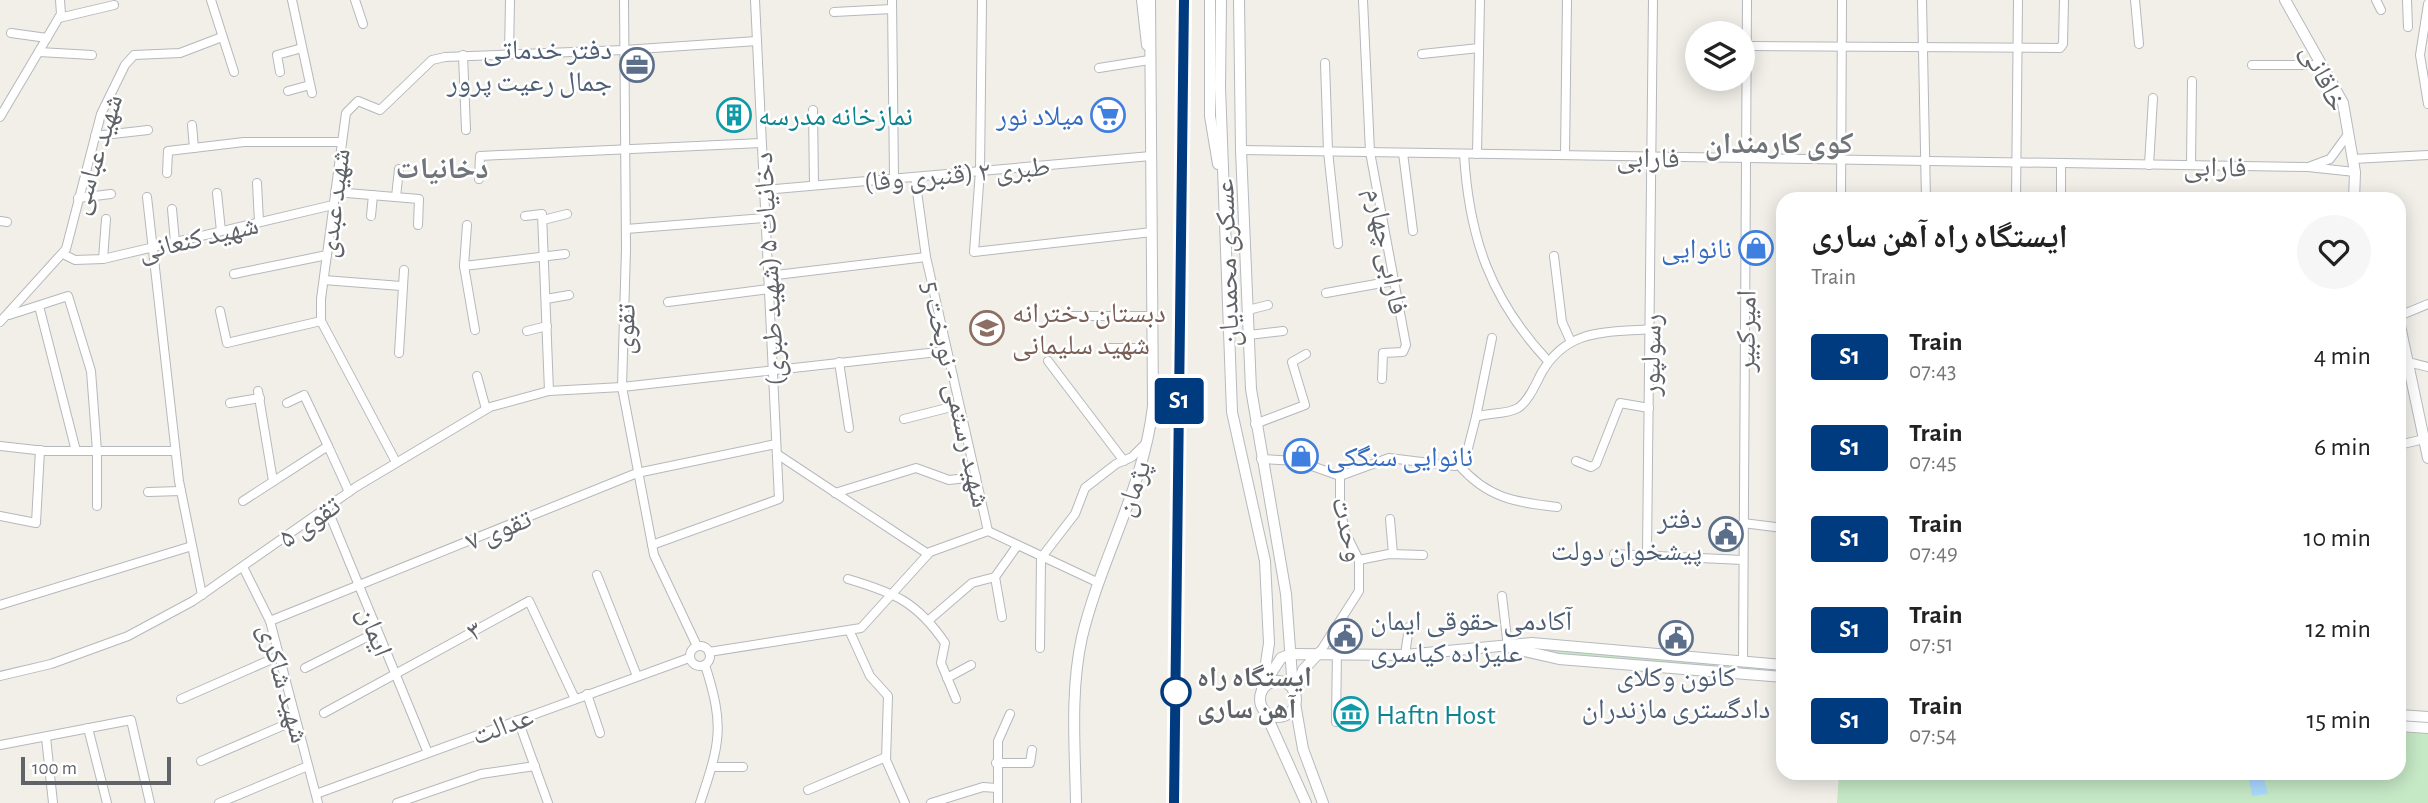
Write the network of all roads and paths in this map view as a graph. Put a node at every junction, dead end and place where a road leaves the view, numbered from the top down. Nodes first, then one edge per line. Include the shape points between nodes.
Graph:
1 (60, 0) edge
2 (211, 0) edge
3 (292, 0) edge
4 (355, 0) edge
5 (510, 0) edge
6 (624, 0) edge
7 (755, 0) edge
8 (982, 0) edge
9 (1142, 0) edge
10 (1150, 0) edge
11 (1213, 0) edge
12 (1221, 0) edge
13 (1239, 0) edge
14 (1363, 0) edge
15 (1480, 0) edge
16 (1567, 0) edge
17 (1653, 0) edge
18 (1747, 0) edge
19 (1842, 0) edge
20 (1922, 0) edge
21 (2018, 0) edge
22 (2064, 0) edge
23 (2135, 0) edge
24 (2285, 0) edge
25 (2376, 0) edge
26 (2407, 0) edge
27 (892, 4) edge
28 (2428, 4) edge
29 (114, 5) dead end
30 (2381, 10) dead end
31 (834, 12) dead end
32 (59, 18) junction
33 (1747, 21) edge
34 (363, 24) dead end
35 (2409, 27) dead end
36 (11, 33) dead end
37 (222, 37) junction
38 (47, 38) junction
39 (757, 41) junction
40 (2139, 44) dead end
41 (1755, 46) edge
42 (1842, 46) junction
43 (1922, 46) junction
44 (2017, 47) junction
45 (302, 48) junction
46 (1479, 48) junction
47 (624, 50) junction
48 (39, 52) junction
49 (509, 53) junction
50 (1422, 54) dead end
51 (92, 55) dead end
52 (463, 55) junction
53 (1150, 56) junction
54 (1325, 63) dead end
55 (2252, 65) dead end
56 (2322, 65) junction
57 (1099, 68) dead end
58 (234, 72) dead end
59 (281, 72) dead end
60 (2192, 81) dead end
61 (1220, 88) junction
62 (288, 91) dead end
63 (1747, 91) edge
64 (2153, 98) dead end
65 (2428, 104) edge
66 (813, 110) dead end
67 (0, 117) edge
68 (192, 125) dead end
69 (148, 130) dead end
70 (466, 130) dead end
71 (2349, 133) junction
72 (95, 136) junction
73 (341, 142) junction
74 (761, 143) junction
75 (194, 148) junction
76 (625, 148) junction
77 (1222, 149) junction
78 (1241, 150) junction
79 (1328, 151) junction
80 (1370, 152) junction
81 (1403, 153) junction
82 (1464, 154) junction
83 (1477, 154) junction
84 (1565, 155) junction
85 (2428, 155) edge
86 (1151, 156) junction
87 (1653, 157) junction
88 (1747, 158) junction
89 (2353, 159) junction
90 (1842, 160) junction
91 (1924, 161) junction
92 (2015, 162) junction
93 (2061, 163) junction
94 (2149, 164) junction
95 (2191, 165) junction
96 (2308, 167) junction
97 (400, 169) dead end
98 (980, 171) junction
99 (2356, 172) junction
100 (167, 173) dead end
101 (915, 177) junction
102 (894, 178) junction
103 (479, 179) dead end
104 (257, 183) dead end
105 (814, 186) junction
106 (1222, 187) junction
107 (764, 190) junction
108 (335, 192) junction
109 (1841, 192) edge
110 (1926, 192) edge
111 (2016, 192) edge
112 (2062, 192) edge
113 (2355, 192) edge
114 (217, 193) dead end
115 (111, 194) dead end
116 (373, 195) junction
117 (147, 197) dead end
118 (396, 197) junction
119 (78, 198) junction
120 (333, 205) junction
121 (172, 209) dead end
122 (568, 214) dead end
123 (371, 216) dead end
124 (525, 216) dead end
125 (542, 217) junction
126 (765, 218) junction
127 (106, 219) dead end
128 (259, 222) junction
129 (418, 225) dead end
130 (467, 225) dead end
131 (626, 229) junction
132 (221, 231) junction
133 (1413, 231) dead end
134 (1152, 232) junction
135 (176, 242) junction
136 (1338, 244) dead end
137 (150, 247) junction
138 (63, 254) junction
139 (565, 254) dead end
140 (327, 255) junction
141 (544, 256) junction
142 (1554, 256) dead end
143 (926, 257) junction
144 (103, 259) junction
145 (464, 266) junction
146 (404, 270) dead end
147 (234, 274) dead end
148 (768, 276) junction
149 (324, 280) junction
150 (1393, 281) junction
151 (401, 286) junction
152 (769, 289) junction
153 (1326, 293) dead end
154 (569, 295) dead end
155 (546, 299) junction
156 (668, 302) dead end
157 (2428, 304) edge
158 (1268, 305) dead end
159 (39, 306) junction
160 (1248, 310) junction
161 (220, 311) dead end
162 (2406, 315) edge
163 (1152, 316) junction
164 (1073, 317) dead end
165 (3, 319) edge
166 (321, 321) junction
167 (547, 326) junction
168 (1651, 329) junction
169 (475, 330) dead end
170 (527, 331) dead end
171 (1283, 331) dead end
172 (1249, 335) junction
173 (1492, 338) dead end
174 (1572, 342) junction
175 (1110, 348) dead end
176 (1153, 348) junction
177 (947, 351) junction
178 (399, 353) dead end
179 (1306, 355) dead end
180 (1048, 361) dead end
181 (1548, 361) junction
182 (839, 362) junction
183 (2406, 365) edge
184 (2428, 367) edge
185 (772, 369) junction
186 (2406, 372) edge
187 (477, 376) dead end
188 (1382, 379) dead end
189 (622, 387) junction
190 (550, 391) junction
191 (230, 403) dead end
192 (287, 403) dead end
193 (959, 405) junction
194 (1649, 408) junction
195 (486, 409) junction
196 (1476, 417) junction
197 (904, 419) dead end
198 (1255, 424) junction
199 (849, 428) dead end
200 (1149, 439) junction
201 (2424, 439) junction
202 (2406, 443) edge
203 (776, 444) junction
204 (0, 446) edge
205 (328, 446) junction
206 (40, 450) junction
207 (76, 451) junction
208 (97, 451) junction
209 (176, 451) junction
210 (776, 454) junction
211 (2428, 458) edge
212 (1261, 459) junction
213 (1124, 461) junction
214 (1576, 461) dead end
215 (396, 463) junction
216 (1458, 464) junction
217 (637, 473) junction
218 (1340, 475) junction
219 (976, 477) junction
220 (274, 481) junction
221 (181, 491) junction
222 (148, 492) dead end
223 (349, 492) junction
224 (835, 493) junction
225 (243, 501) dead end
226 (97, 506) dead end
227 (1557, 507) dead end
228 (327, 508) junction
229 (0, 516) edge
230 (1390, 519) dead end
231 (1743, 523) junction
232 (1776, 527) edge
233 (988, 531) junction
234 (652, 545) junction
235 (192, 546) junction
236 (1017, 546) junction
237 (928, 554) junction
238 (1393, 554) junction
239 (1614, 554) dead end
240 (1647, 554) junction
241 (1423, 555) dead end
242 (1041, 558) junction
243 (1359, 560) junction
244 (1743, 561) junction
245 (243, 567) junction
246 (597, 575) dead end
247 (995, 577) junction
248 (848, 579) dead end
249 (1099, 583) junction
250 (358, 585) junction
251 (893, 593) junction
252 (202, 595) junction
253 (1502, 596) dead end
254 (0, 605) edge
255 (1002, 617) dead end
256 (929, 620) junction
257 (270, 621) junction
258 (1409, 627) dead end
259 (849, 630) junction
260 (377, 632) junction
261 (697, 646) junction
262 (1508, 647) junction
263 (1040, 648) dead end
264 (1541, 650) junction
265 (709, 652) junction
266 (1320, 652) junction
267 (1337, 652) junction
268 (1291, 654) junction
269 (1405, 655) junction
270 (279, 656) junction
271 (689, 658) junction
272 (1743, 662) junction
273 (1776, 664) edge
274 (971, 665) dead end
275 (705, 666) junction
276 (305, 668) dead end
277 (394, 674) junction
278 (0, 676) edge
279 (636, 676) junction
280 (1776, 676) edge
281 (947, 678) junction
282 (1264, 688) junction
283 (587, 694) junction
284 (1294, 696) junction
285 (181, 699) dead end
286 (575, 699) junction
287 (956, 699) dead end
288 (1265, 712) junction
289 (324, 713) dead end
290 (1010, 714) dead end
291 (2406, 715) edge
292 (2428, 717) edge
293 (296, 720) junction
294 (518, 720) junction
295 (1336, 722) dead end
296 (2406, 726) edge
297 (2428, 728) edge
298 (88, 729) junction
299 (600, 733) dead end
300 (46, 737) junction
301 (0, 745) edge
302 (1032, 750) dead end
303 (428, 753) junction
304 (887, 757) junction
305 (201, 761) dead end
306 (996, 763) junction
307 (308, 766) junction
308 (535, 766) junction
309 (712, 767) junction
310 (743, 767) dead end
311 (997, 788) junction
312 (808, 790) dead end
313 (317, 799) edge
314 (53, 803) edge
315 (107, 803) edge
316 (150, 803) edge
317 (219, 803) edge
318 (397, 803) edge
319 (548, 803) edge
320 (700, 803) edge
321 (905, 803) edge
322 (931, 803) edge
323 (998, 803) edge
324 (1076, 803) edge
325 (1307, 803) edge
326 (1323, 803) edge

1 - 32 street
2 - 37 street
3 - 45 street
4 - 34 street
5 - 49 street
6 - 47 street, تقوی
7 - 39 street, دخانیات ۵ (شهید طبری)
8 - 98 street
9 - 53 main road via 1144,39
10 - 53 main road, پژمان
11 - 61 main road via 1215,70
11 - 106 main road via 1208,43 1210,116
12 - 61 main road, عسکری محمدیان
13 - 78 main road, عسکری محمدیان
14 - 80 street, فارابی چهارم
15 - 46 street
16 - 84 street
17 - 87 street, رسولپور
18 - 33 street, امیرکبیر
19 - 42 street
20 - 43 street
21 - 44 street
22 - 44 street via 2062,47
23 - 40 street
24 - 56 main road, خاقانی
25 - 30 street
26 - 35 street
27 - 31 street
27 - 102 street
28 - 65 street via 2420,55
29 - 32 street
32 - 38 street
36 - 38 street
37 - 58 street
37 - 72 street, شهید عباسی via 180,53 134,55 101,114
38 - 48 street
39 - 47 street, شهید عبدی
39 - 74 street, دخانیات ۵ (شهید طبری)
41 - 42 street
42 - 43 street
42 - 90 street
43 - 44 street
43 - 91 street
44 - 92 street
45 - 59 street via 277,55
45 - 62 street via 311,89
46 - 50 street
46 - 83 street
47 - 49 street, شهید عبدی
47 - 76 street, تقوی
48 - 51 street
48 - 67 street
49 - 52 street, شهید عبدی
52 - 70 street
52 - 73 street, شهید عبدی via 432,60 380,110 358,101 346,113
53 - 57 street
53 - 86 main road, پژمان
54 - 79 street
55 - 56 street
56 - 71 main road, خاقانی via 2343,103
60 - 95 street
61 - 77 main road, عسکری محمدیان
63 - 88 street, امیرکبیر
64 - 94 street
66 - 105 street
68 - 75 street
69 - 72 street
71 - 89 main road, خاقانی
71 - 96 street via 2330,159
72 - 119 street, شهید عباسی
73 - 75 street via 244,142
73 - 108 street, شهید عبدی
74 - 76 street
74 - 107 street, دخانیات ۵ (شهید طبری)
75 - 100 street via 167,152
76 - 103 street via 480,156
76 - 131 street, تقوی
77 - 78 main road
77 - 106 main road, عسکری محمدیان
78 - 79 street, فارابی
78 - 160 main road, عسکری محمدیان
79 - 80 street, فارابی
79 - 136 street
80 - 81 street, فارابی
80 - 150 street, فارابی چهارم
81 - 82 street, فارابی
81 - 133 street
82 - 83 street, فارابی
82 - 181 street via 1467,204 1479,250 1500,297
83 - 84 street, فارابی
84 - 87 street, فارابی
85 - 89 street
86 - 98 street, طبری ۲ (قنبری وفا)
86 - 134 main road, پژمان
87 - 88 street, فارابی
87 - 168 street, رسولپور
88 - 90 street, فارابی
88 - 231 street, امیرکبیر
89 - 99 main road, خاقانی
90 - 91 street, فارابی
90 - 109 street
91 - 92 street, فارابی
91 - 110 street
92 - 93 street, فارابی
92 - 111 street
93 - 94 street, فارابی
93 - 112 street
94 - 95 street, فارابی
95 - 96 street, فارابی
96 - 99 street, فارابی
97 - 118 street
98 - 101 street, طبری ۲ (قنبری وفا)
98 - 134 street via 975,252
99 - 113 main road, خاقانی
101 - 102 street, طبری ۲ (قنبری وفا)
101 - 143 street, شهید رستمی - نوبخت 5
102 - 105 street, طبری ۲ (قنبری وفا)
104 - 128 street
105 - 107 street, طبری ۲ (قنبری وفا)
106 - 282 main road, عسکری محمدیان via 1232,412 1266,574 1269,643
107 - 126 street, دخانیات ۵ (شهید طبری)
108 - 116 street
108 - 120 street, شهید عبدی
114 - 132 street
115 - 119 street
116 - 118 street
116 - 123 street
117 - 137 street
118 - 129 street via 419,199
119 - 138 street, شهید عباسی
120 - 128 street, شهید کنعانی
120 - 140 street, شهید عبدی
121 - 135 street
122 - 125 street
124 - 125 street
125 - 141 street
126 - 131 street
126 - 148 street, دخانیات ۵ (شهید طبری)
127 - 144 street
128 - 132 street, شهید کنعانی
130 - 145 street
131 - 189 street, تقوی
132 - 135 street, شهید کنعانی
134 - 163 main road, پژمان
135 - 137 street, شهید کنعانی
137 - 144 street, شهید کنعانی
137 - 209 street
138 - 144 street, شهید کنعانی via 75,260
138 - 165 street, شهید عباسی
139 - 141 street
140 - 147 street
140 - 149 street, شهید عبدی
141 - 145 street
141 - 155 street
142 - 174 street via 1562,321
143 - 148 street
143 - 177 street, شهید رستمی - نوبخت 5
145 - 169 street
146 - 151 street
148 - 152 street, دخانیات ۵ (شهید طبری)
149 - 151 street
149 - 166 street, شهید عبدی
150 - 153 street
150 - 188 street, فارابی چهارم via 1406,349 1383,354
151 - 178 street
152 - 156 street
152 - 185 street, دخانیات ۵ (شهید طبری)
154 - 155 street
155 - 167 street
157 - 162 street
158 - 160 street
159 - 165 street
159 - 207 street
159 - 208 street via 68,296 90,371
160 - 172 main road, عسکری محمدیان
161 - 166 street via 228,343
163 - 164 street
163 - 176 main road, پژمان
166 - 215 street
167 - 170 street
167 - 190 street
168 - 174 street via 1586,334
168 - 194 street, رسولپور
171 - 172 street
172 - 198 main road, عسکری محمدیان
173 - 196 street
174 - 181 street
175 - 176 street
176 - 200 main road, پژمان
177 - 182 street, تقوی ۵
177 - 193 street, شهید رستمی - نوبخت 5
179 - 198 street via 1292,362 1305,405
180 - 213 street
181 - 196 street via 1517,409
182 - 185 street, تقوی ۵
182 - 199 street
183 - 184 street
185 - 189 street, تقوی ۵
185 - 203 street, دخانیات ۵ (شهید طبری)
186 - 201 main road
187 - 195 street
189 - 190 street, تقوی ۵
189 - 217 street, تقوی
190 - 195 street, تقوی ۵
191 - 220 street via 259,395
192 - 205 street via 304,395
193 - 197 street
193 - 219 street, شهید رستمی - نوبخت 5
194 - 214 street via 1620,403 1596,464 1591,467
194 - 240 street, رسولپور
195 - 215 street, تقوی ۵
196 - 216 street via 1466,456
198 - 212 main road, عسکری محمدیان
200 - 213 street
200 - 249 main road, پژمان
201 - 202 street
201 - 211 main road
203 - 210 street, دخانیات ۵ (شهید طبری)
203 - 217 street, تقوی ۷
204 - 206 street
205 - 220 street
205 - 223 street
206 - 207 street
206 - 229 street via 36,523
207 - 208 street
208 - 209 street
208 - 226 street
209 - 221 street
210 - 224 street
210 - 234 street, دخانیات ۵ (شهید طبری) via 779,499
212 - 218 street, وحدت via 1298,461
212 - 268 main road, عسکری محمدیان via 1286,594
213 - 242 street via 1084,488 1075,514
215 - 223 street, تقوی ۵
216 - 218 street via 1447,467 1389,458
216 - 227 street via 1476,485 1506,499
217 - 234 street, تقوی
217 - 250 street, تقوی ۷
218 - 243 street, وحدت via 1345,532
219 - 224 street via 949,480 916,468
219 - 233 street, شهید رستمی - نوبخت 5
220 - 225 street
221 - 222 street
221 - 235 street
223 - 228 street, تقوی ۵
224 - 237 street
228 - 245 street, تقوی ۵
228 - 250 street, ایمان
230 - 238 street
231 - 232 street
231 - 244 street, امیرکبیر
233 - 236 street
233 - 237 street
234 - 261 street, تقوی
235 - 252 street
235 - 254 street
236 - 242 street
236 - 247 street
237 - 251 street
238 - 241 street
238 - 243 street
239 - 240 street
240 - 244 street
242 - 249 street
242 - 263 street
243 - 266 street, وحدت via 1359,591
244 - 272 street, امیرکبیر
245 - 252 street, تقوی ۵
245 - 257 street, شهید شاکری
246 - 279 street
247 - 255 street
247 - 256 street via 972,583
248 - 251 street
249 - 324 main road, پژمان via 1077,665
250 - 257 street, تقوی ۷
250 - 260 street, ایمان
251 - 256 street
251 - 259 street via 862,628
252 - 278 street, تقوی ۵ via 128,636 51,664
253 - 262 street
256 - 281 street via 945,643 941,663
257 - 270 street, شهید شاکری
258 - 269 street
259 - 265 street
259 - 304 street via 870,676 888,695
260 - 276 street
260 - 277 street, ایمان
261 - 265 street
261 - 271 street
262 - 264 main road
262 - 269 main road
264 - 272 main road
264 - 280 main road
265 - 275 street
266 - 267 main road
266 - 268 main road
266 - 284 main road via 1303,670
267 - 269 main road
267 - 295 street
268 - 282 main road via 1273,666
268 - 284 main road, عسکری محمدیان
270 - 285 street
270 - 293 street, شهید شاکری
271 - 275 street via 695,666
271 - 279 street, عدالت
272 - 273 main road
274 - 281 street
275 - 309 street via 718,705
277 - 286 street, ۳ via 529,601
277 - 289 street, ۳
277 - 303 street, ایمان
279 - 283 street, عدالت
281 - 287 street
282 - 284 main road via 1281,681
282 - 288 main road via 1260,699
283 - 286 street, عدالت
283 - 299 street
284 - 288 main road via 1283,716
284 - 326 main road, عسکری محمدیان via 1303,749
286 - 294 street, عدالت
288 - 325 main road
290 - 306 street via 998,741
291 - 292 main road
293 - 305 street
293 - 307 street, شهید شاکری
294 - 303 street, عدالت
294 - 308 street
296 - 297 main road
298 - 300 street
298 - 315 street
298 - 316 street via 131,720
300 - 301 street
300 - 314 street
302 - 306 street via 1030,763
303 - 313 street, عدالت
304 - 312 street
304 - 321 street
306 - 311 street
307 - 313 street, شهید شاکری
307 - 317 street
308 - 318 street via 481,774
308 - 319 street
309 - 310 street
309 - 320 street
311 - 322 street via 983,787
311 - 323 street

